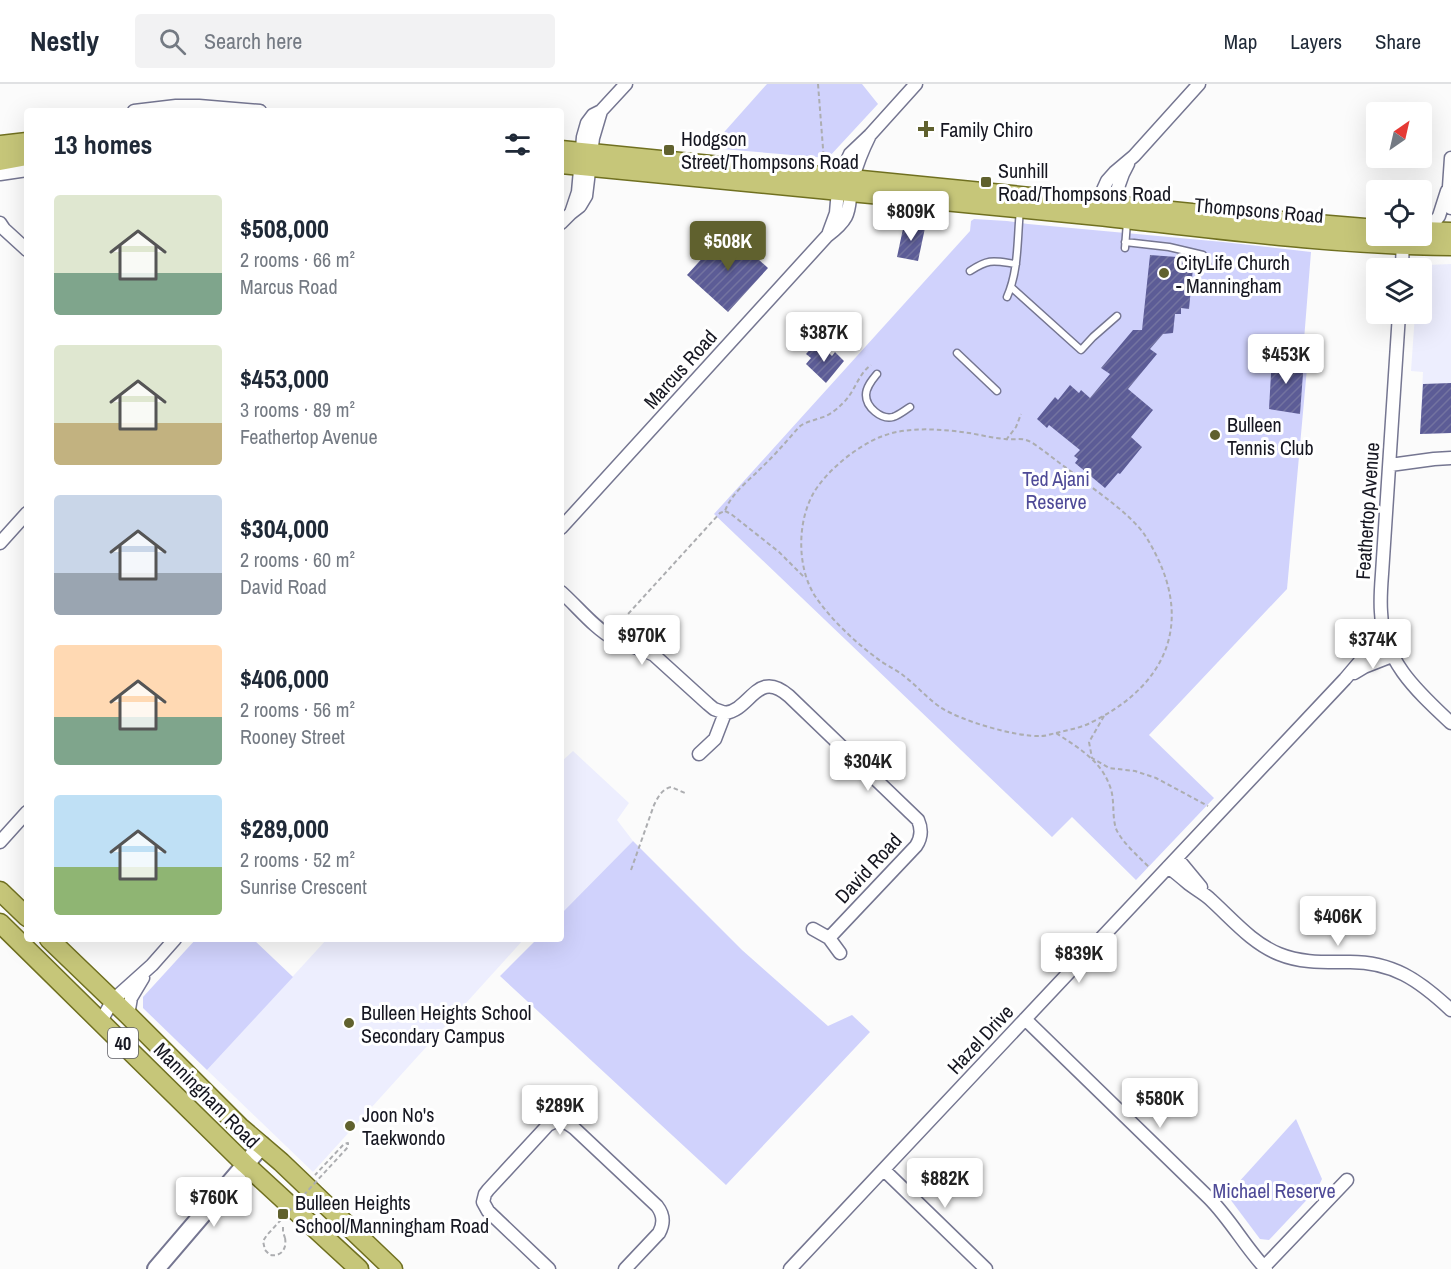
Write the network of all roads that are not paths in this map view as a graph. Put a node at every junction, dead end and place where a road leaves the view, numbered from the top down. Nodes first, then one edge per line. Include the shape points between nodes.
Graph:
1 (626, 84) edge
2 (916, 84) edge
3 (1199, 84) edge
4 (159, 108) edge
5 (223, 108) edge
6 (24, 142) edge
7 (0, 146) edge
8 (564, 151) edge
9 (24, 157) edge
10 (1451, 158) edge
11 (586, 160) junction
12 (0, 161) edge
13 (564, 164) edge
14 (24, 170) edge
15 (0, 174) edge
16 (845, 185) junction
17 (1449, 187) junction
18 (1021, 203) junction
19 (1451, 208) edge
20 (1114, 211) junction
21 (564, 220) edge
22 (0, 223) edge
23 (1432, 224) edge
24 (1366, 228) edge
25 (1432, 231) edge
26 (1451, 232) edge
27 (9, 234) junction
28 (1366, 239) edge
29 (0, 244) edge
30 (1432, 244) edge
31 (1451, 246) edge
32 (24, 247) edge
33 (1016, 264) junction
34 (1207, 264) dead end
35 (970, 271) dead end
36 (1011, 287) junction
37 (1007, 297) dead end
38 (1117, 316) dead end
39 (1398, 324) edge
40 (957, 353) dead end
41 (877, 374) dead end
42 (997, 391) dead end
43 (910, 407) dead end
44 (1391, 452) junction
45 (1451, 458) edge
46 (1434, 459) junction
47 (1390, 465) junction
48 (24, 516) edge
49 (564, 525) edge
50 (0, 543) edge
51 (564, 595) edge
52 (1390, 651) junction
53 (725, 713) junction
54 (1451, 723) edge
55 (699, 754) dead end
56 (24, 815) edge
57 (0, 842) edge
58 (1172, 862) junction
59 (0, 891) edge
60 (24, 914) edge
61 (0, 923) edge
62 (813, 929) dead end
63 (829, 938) junction
64 (52, 942) edge
65 (172, 942) edge
66 (840, 953) dead end
67 (152, 964) junction
68 (113, 1000) junction
69 (1451, 1010) edge
70 (128, 1015) junction
71 (1025, 1019) junction
72 (101, 1021) junction
73 (262, 1145) junction
74 (245, 1164) junction
75 (884, 1170) junction
76 (1347, 1180) dead end
77 (1265, 1268) edge
78 (156, 1269) edge
79 (359, 1269) edge
80 (393, 1269) edge
81 (549, 1269) edge
82 (625, 1269) edge
83 (790, 1269) edge
84 (986, 1269) edge

1 - 11 street via 587,123
2 - 16 street, Marcus Road via 870,135
3 - 20 street via 1107,181 1102,192
4 - 5 street
6 - 7 main road
8 - 11 main road, Thompsons Road
9 - 12 main road
10 - 17 street
11 - 13 main road, Thompsons Road
11 - 16 main road, Thompsons Road
11 - 21 street via 586,196
14 - 15 street
16 - 18 main road, Thompsons Road
16 - 49 street, Marcus Road via 827,236
17 - 19 street
17 - 23 street via 1439,216
18 - 20 main road, Thompsons Road
18 - 33 lane
20 - 24 main road, Thompsons Road
20 - 28 main road, Thompsons Road via 1277,235
20 - 34 lane via 1125,245 1169,247 1203,255
22 - 27 street
25 - 26 main road
27 - 29 street
27 - 32 street
30 - 31 main road, Thompsons Road
33 - 35 lane via 990,261
33 - 36 lane
36 - 37 lane
36 - 38 lane via 1081,350
39 - 44 street, Feathertop Avenue
40 - 42 lane
41 - 43 lane via 869,382 866,394 873,410 892,417
44 - 46 street
44 - 47 street, Feathertop Avenue
45 - 46 street
46 - 47 street
47 - 52 street, Feathertop Avenue via 1381,600 1382,626
48 - 50 street
51 - 53 street via 606,633 647,651 714,709
52 - 54 street, Feathertop Avenue via 1410,683
52 - 58 street, Hazel Drive via 1345,679
53 - 55 street via 715,739
53 - 63 street, David Road via 737,710 758,690 780,689 921,826 916,846
56 - 57 street
58 - 69 street via 1241,929 1270,950 1311,962 1381,965 1412,978
58 - 71 street, Hazel Drive
59 - 60 main road
61 - 72 main road, Manningham Road / 40
62 - 63 street
63 - 66 street
64 - 68 main road, Manningham Road / 40
65 - 67 street
67 - 68 street
67 - 70 street via 134,990
68 - 70 main road, Manningham Road / 40
68 - 72 street
70 - 73 main road, Manningham Road / 40
71 - 75 street, Hazel Drive
71 - 77 street via 1209,1198
72 - 74 main road, Manningham Road / 40
73 - 74 street
73 - 80 main road, Manningham Road / 40
74 - 78 street
74 - 79 main road, Manningham Road / 40
75 - 83 street, Hazel Drive
75 - 84 street
76 - 77 street
81 - 82 street via 488,1211 483,1198 548,1125 557,1121 574,1128 660,1210 663,1221 659,1233

